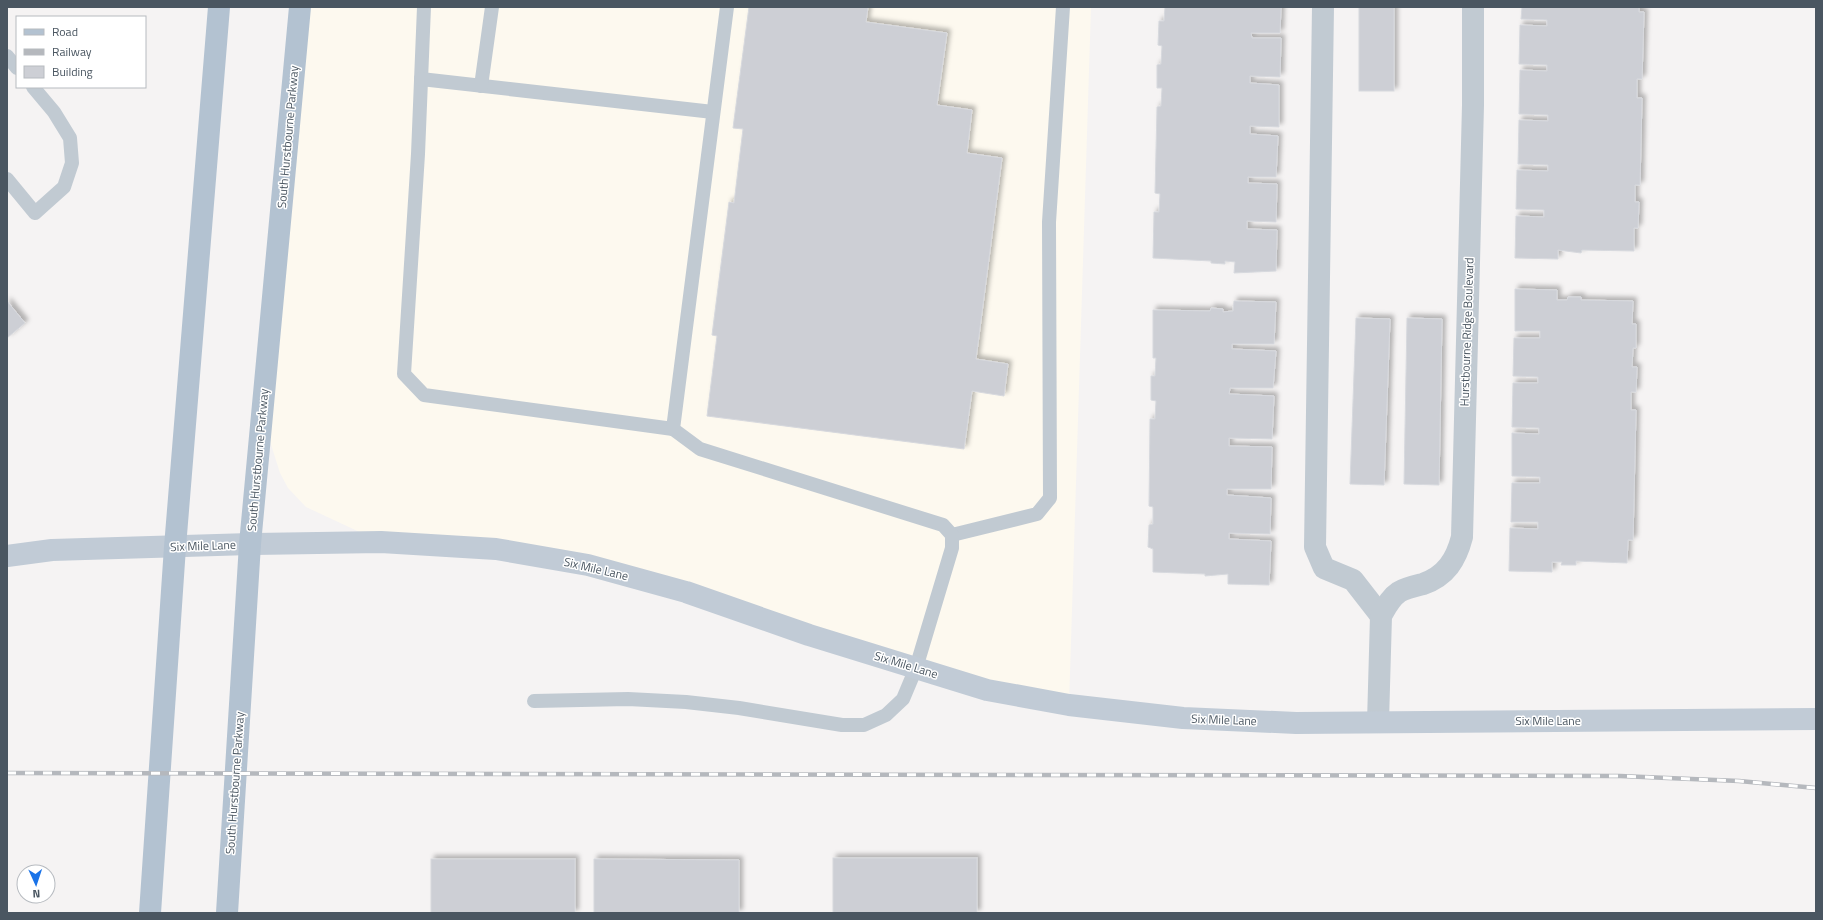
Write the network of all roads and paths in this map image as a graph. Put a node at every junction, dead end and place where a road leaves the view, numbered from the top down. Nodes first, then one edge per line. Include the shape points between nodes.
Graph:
1 (218, 7) edge
2 (300, 7) edge
3 (424, 7) edge
4 (492, 7) edge
5 (727, 7) edge
6 (1063, 7) edge
7 (1322, 7) edge
8 (1473, 7) edge
9 (7, 56) edge
10 (16, 67) edge
11 (421, 79) junction
12 (481, 86) junction
13 (34, 88) edge
14 (713, 112) junction
15 (7, 179) edge
16 (673, 429) junction
17 (952, 535) junction
18 (250, 544) junction
19 (175, 547) junction
20 (7, 556) edge
21 (1381, 616) junction
22 (916, 668) junction
23 (534, 701) dead end
24 (1816, 719) edge
25 (1378, 722) junction
26 (150, 913) edge
27 (227, 913) edge

1 - 19 main road
2 - 18 main road, South Hurstbourne Parkway
3 - 11 lane
4 - 12 lane
5 - 14 lane
6 - 17 lane via 1050,222 1050,498 1037,514
7 - 21 street via 1315,547 1324,568 1354,580
8 - 21 street, Hurstbourne Ridge Boulevard via 1473,105 1462,537 1458,553 1447,569 1432,581 1400,591 1388,602
9 - 10 lane
11 - 12 lane
11 - 16 lane via 404,374 424,396
12 - 14 lane
13 - 15 lane via 54,112 70,138 72,164 64,187 35,213
14 - 16 lane
16 - 17 lane via 700,450 943,525
17 - 22 lane via 952,548
18 - 19 street, Six Mile Lane
18 - 22 street, Six Mile Lane via 381,542 488,548 573,563 686,592 809,635
18 - 27 main road, South Hurstbourne Parkway
19 - 20 street, Six Mile Lane via 52,550
19 - 26 main road
21 - 25 street, Hurstbourne Ridge Boulevard
22 - 23 lane via 903,699 886,715 864,725 842,725 686,702 628,698
22 - 25 street, Six Mile Lane via 988,690 1111,711 1183,718 1296,723
24 - 25 street, Six Mile Lane

